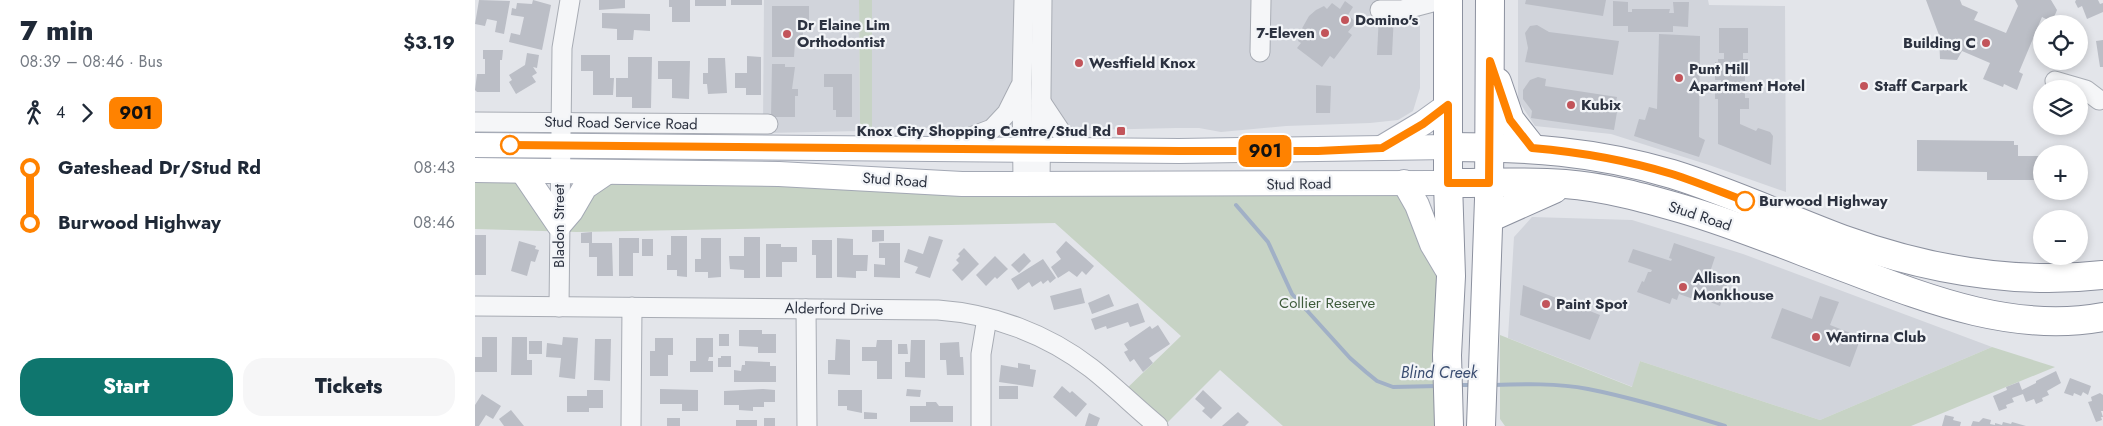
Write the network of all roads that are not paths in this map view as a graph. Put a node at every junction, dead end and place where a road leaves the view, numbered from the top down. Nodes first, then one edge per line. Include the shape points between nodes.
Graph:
1 (570, 0) edge
2 (1024, 0) edge
3 (1042, 0) edge
4 (1261, 0) edge
5 (1440, 0) edge
6 (1448, 0) edge
7 (1490, 0) edge
8 (1379, 10) dead end
9 (1260, 52) dead end
10 (1490, 61) junction
11 (1022, 84) junction
12 (2088, 92) edge
13 (2099, 100) dead end
14 (1041, 102) junction
15 (1448, 105) junction
16 (475, 122) edge
17 (767, 124) dead end
18 (560, 134) junction
19 (475, 145) edge
20 (1447, 147) junction
21 (1489, 147) junction
22 (1382, 148) junction
23 (1532, 148) junction
24 (941, 149) junction
25 (1031, 149) junction
26 (1086, 150) junction
27 (475, 170) edge
28 (523, 172) junction
29 (559, 172) junction
30 (607, 172) junction
31 (1404, 182) junction
32 (1448, 183) junction
33 (1489, 183) junction
34 (1032, 184) junction
35 (1565, 184) junction
36 (1489, 218) junction
37 (559, 225) junction
38 (2103, 275) edge
39 (1451, 276) junction
40 (475, 306) edge
41 (559, 307) junction
42 (632, 307) junction
43 (806, 309) junction
44 (2103, 316) edge
45 (987, 318) junction
46 (1449, 418) edge
47 (1481, 418) edge
48 (631, 426) edge
49 (807, 426) edge
50 (981, 426) edge
51 (1158, 426) edge

1 - 18 street, Bladon Street via 561,48
2 - 11 street
3 - 14 street
4 - 9 street
5 - 8 street via 1402,10
6 - 15 highway
7 - 10 highway
10 - 21 highway
10 - 23 highway via 1510,120
11 - 24 street via 1007,113 991,129
11 - 25 street
12 - 13 street
14 - 25 street
14 - 26 street via 1061,132
15 - 20 highway
15 - 22 main road
16 - 18 street, Stud Road Service Road
17 - 18 street, Stud Road Service Road
18 - 19 main road, Stud Road
18 - 24 main road, Stud Road
18 - 29 street, Bladon Street
20 - 21 highway, Stud Road
20 - 22 main road, Stud Road
20 - 32 highway
21 - 23 highway, Stud Road
21 - 33 highway
22 - 26 main road, Stud Road
23 - 38 highway, Stud Road via 1575,152 1659,170 1844,239 1939,266 2014,277
24 - 25 main road, Stud Road
25 - 26 main road, Stud Road
25 - 34 street
27 - 28 main road, Stud Road
28 - 29 main road, Stud Road
28 - 37 main road
29 - 30 main road, Stud Road
29 - 37 street, Bladon Street
30 - 34 main road, Stud Road via 779,174 953,184
30 - 37 main road via 585,187
31 - 32 main road, Stud Road
31 - 34 main road, Stud Road
31 - 39 main road via 1432,244
32 - 33 highway, Stud Road
32 - 39 highway
33 - 35 highway, Stud Road
33 - 36 highway
35 - 36 highway
35 - 44 highway, Stud Road via 1608,190 1704,216 1961,309 2052,320
36 - 47 highway
37 - 41 street, Bladon Street
39 - 46 highway
40 - 41 street, Alderford Drive
41 - 42 street, Alderford Drive
42 - 43 street, Alderford Drive
42 - 48 street
43 - 45 street, Alderford Drive via 938,310
43 - 49 street
45 - 50 street via 981,354
45 - 51 street, Alderford Drive via 1028,332 1071,354

